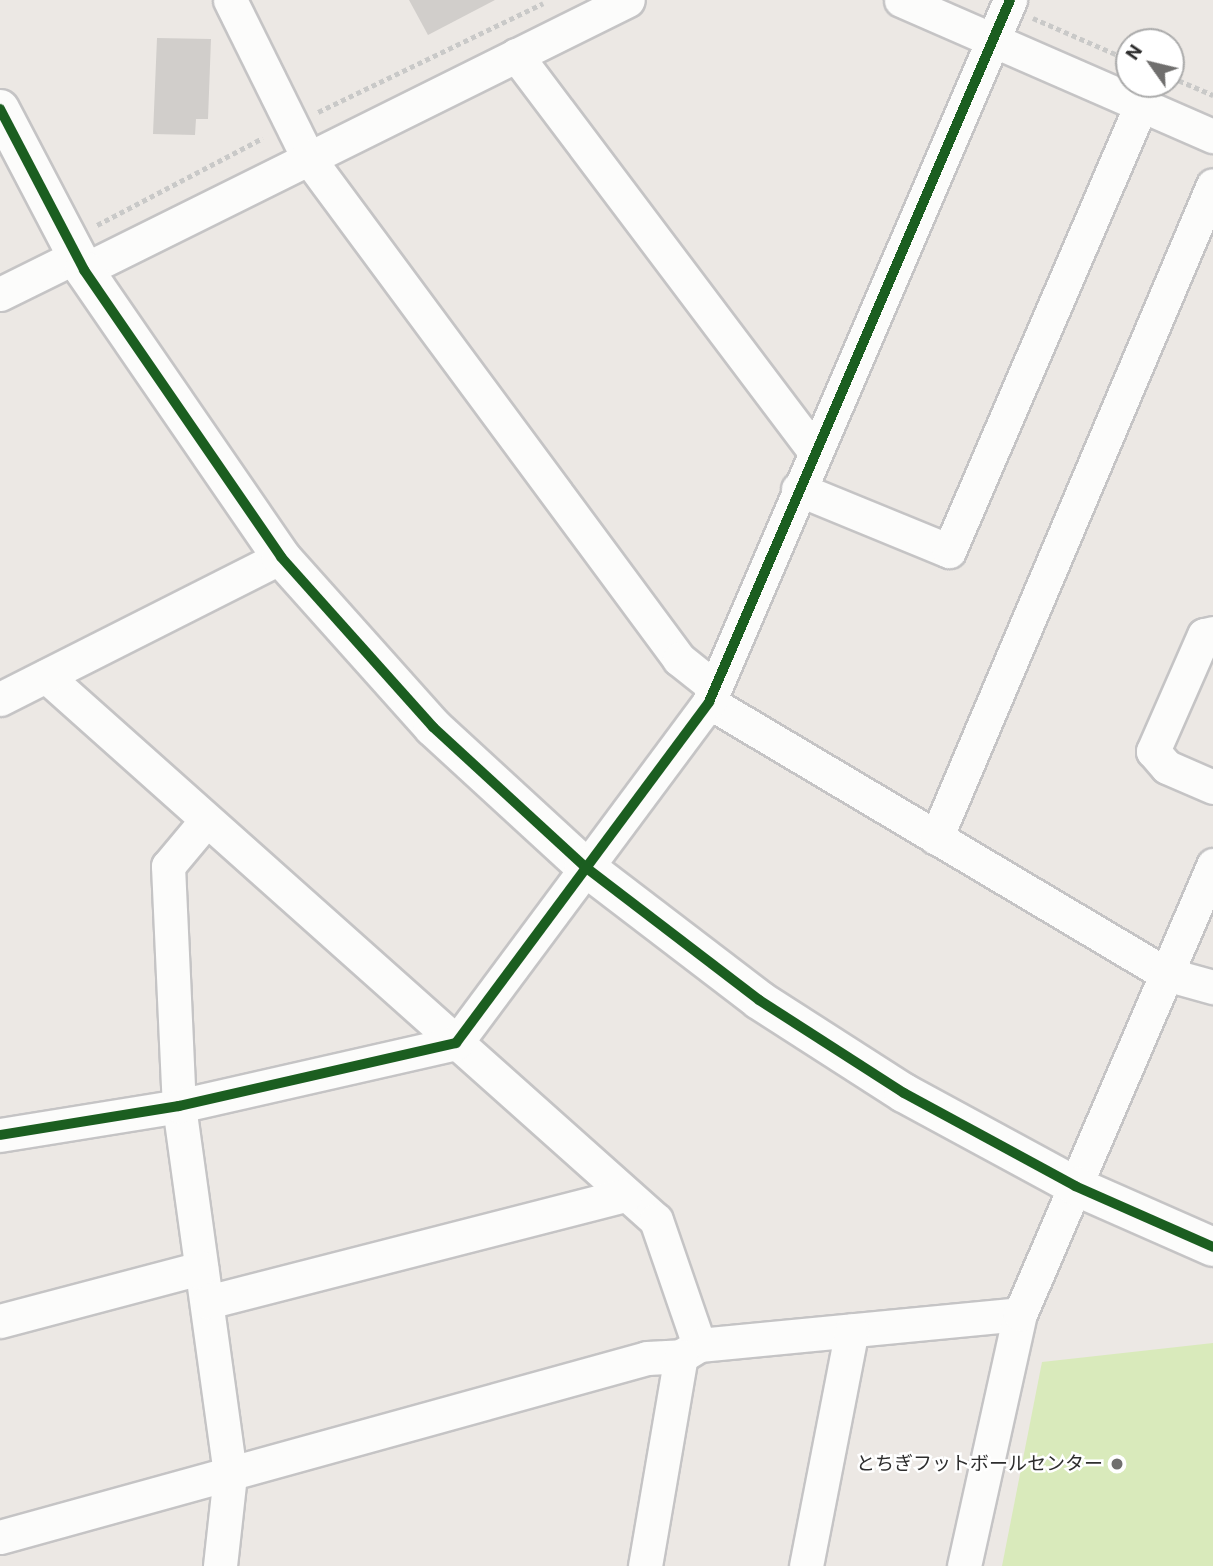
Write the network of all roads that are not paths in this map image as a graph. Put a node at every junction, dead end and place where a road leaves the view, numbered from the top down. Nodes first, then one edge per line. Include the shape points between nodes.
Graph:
1 (230, 0) edge
2 (628, 0) edge
3 (901, 0) edge
4 (1009, 2) edge
5 (993, 41) junction
6 (516, 55) junction
7 (1141, 105) junction
8 (0, 109) edge
9 (1213, 136) edge
10 (307, 156) junction
11 (1213, 185) edge
12 (80, 263) junction
13 (0, 294) edge
14 (814, 452) junction
15 (798, 489) junction
16 (281, 557) junction
17 (1213, 633) edge
18 (46, 676) junction
19 (711, 694) junction
20 (0, 699) edge
21 (1213, 787) edge
22 (204, 823) junction
23 (936, 838) junction
24 (1213, 865) edge
25 (584, 866) junction
26 (1166, 974) junction
27 (1213, 987) edge
28 (456, 1043) junction
29 (179, 1106) junction
30 (0, 1135) edge
31 (1074, 1186) junction
32 (626, 1195) junction
33 (1213, 1247) edge
34 (201, 1268) junction
35 (208, 1302) junction
36 (1020, 1314) junction
37 (0, 1321) edge
38 (852, 1330) junction
39 (690, 1350) junction
40 (230, 1475) junction
41 (0, 1538) edge
42 (220, 1566) edge
43 (645, 1566) edge
44 (806, 1566) edge
45 (964, 1566) edge

1 - 10 street
2 - 6 street
3 - 5 street
4 - 5 street
5 - 7 street
5 - 14 street
6 - 10 street
6 - 14 street
7 - 9 street
7 - 15 street via 949,551
8 - 12 street
10 - 12 street
10 - 19 street via 679,659
11 - 23 street
12 - 13 street
12 - 16 street
14 - 15 street
15 - 19 street
16 - 18 street
16 - 25 street via 433,727
17 - 21 street via 1204,635 1153,751 1167,767
18 - 20 street
18 - 22 street
19 - 23 street
19 - 25 street
22 - 28 street
22 - 29 street via 168,866
23 - 26 street
24 - 26 street
25 - 28 street
25 - 31 street via 770,1007 904,1093
26 - 27 street
26 - 31 street
28 - 29 street
28 - 32 street
29 - 30 street
29 - 34 street
31 - 33 street
31 - 36 street
32 - 35 street
32 - 39 street via 656,1220
34 - 35 street
34 - 37 street
35 - 40 street
36 - 38 street
36 - 45 street
38 - 39 street
38 - 44 street
39 - 40 street
39 - 43 street
40 - 41 street
40 - 42 street

